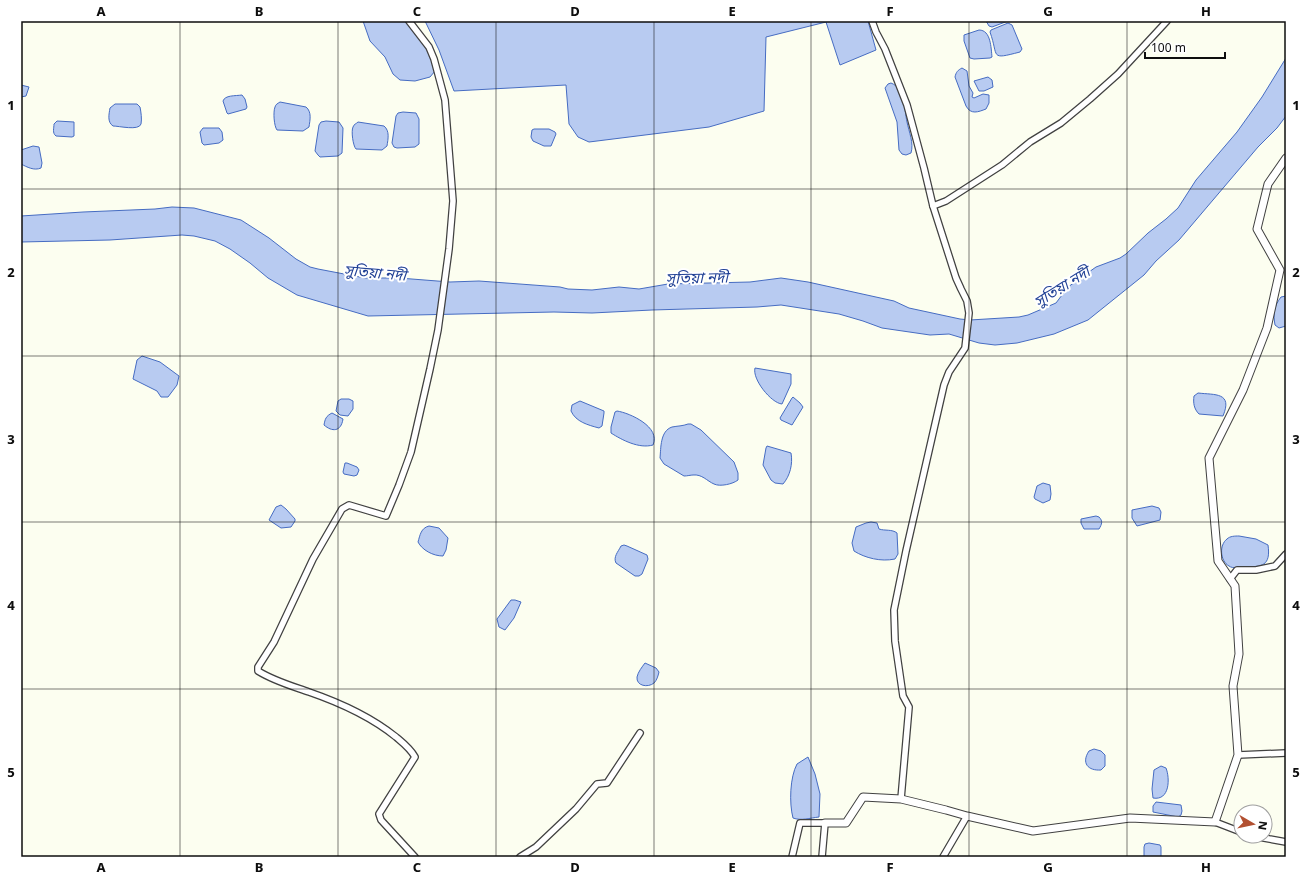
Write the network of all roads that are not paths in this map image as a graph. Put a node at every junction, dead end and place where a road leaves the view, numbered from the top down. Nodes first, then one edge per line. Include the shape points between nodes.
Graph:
1 (410, 21) edge
2 (872, 21) edge
3 (1167, 21) edge
4 (1286, 158) edge
5 (933, 206) junction
6 (1286, 554) edge
7 (1230, 579) junction
8 (640, 733) dead end
9 (1286, 753) edge
10 (1238, 755) junction
11 (901, 799) junction
12 (967, 816) junction
13 (1215, 822) junction
14 (825, 823) junction
15 (1233, 829) edge
16 (1273, 840) edge
17 (1286, 842) edge
18 (415, 857) edge
19 (520, 857) edge
20 (792, 857) edge
21 (822, 857) edge
22 (943, 857) edge

1 - 18 street via 430,48 445,100 453,201 438,330 411,452 386,516 349,505 342,509 313,559 258,671 268,678 335,701 361,714 384,727 410,749 415,757 379,814 381,820
2 - 5 street via 907,105
3 - 5 street via 1118,74 1061,124 1030,142 1002,165 946,201
4 - 7 street via 1268,184 1256,229 1280,270 1267,328 1243,390 1209,458 1218,561
5 - 11 street via 969,313 965,348 949,372 944,385 894,610 895,641 903,696 910,707
6 - 7 street via 1275,566 1238,570
7 - 10 street via 1235,586 1239,654 1232,686
8 - 19 street via 607,782 597,784 576,809 536,847
9 - 10 street
10 - 13 street
11 - 12 street
11 - 14 street via 863,797 846,822
12 - 13 street via 1033,830 1130,818
12 - 22 street
13 - 15 street
14 - 20 street via 800,823
14 - 21 street
16 - 17 street

